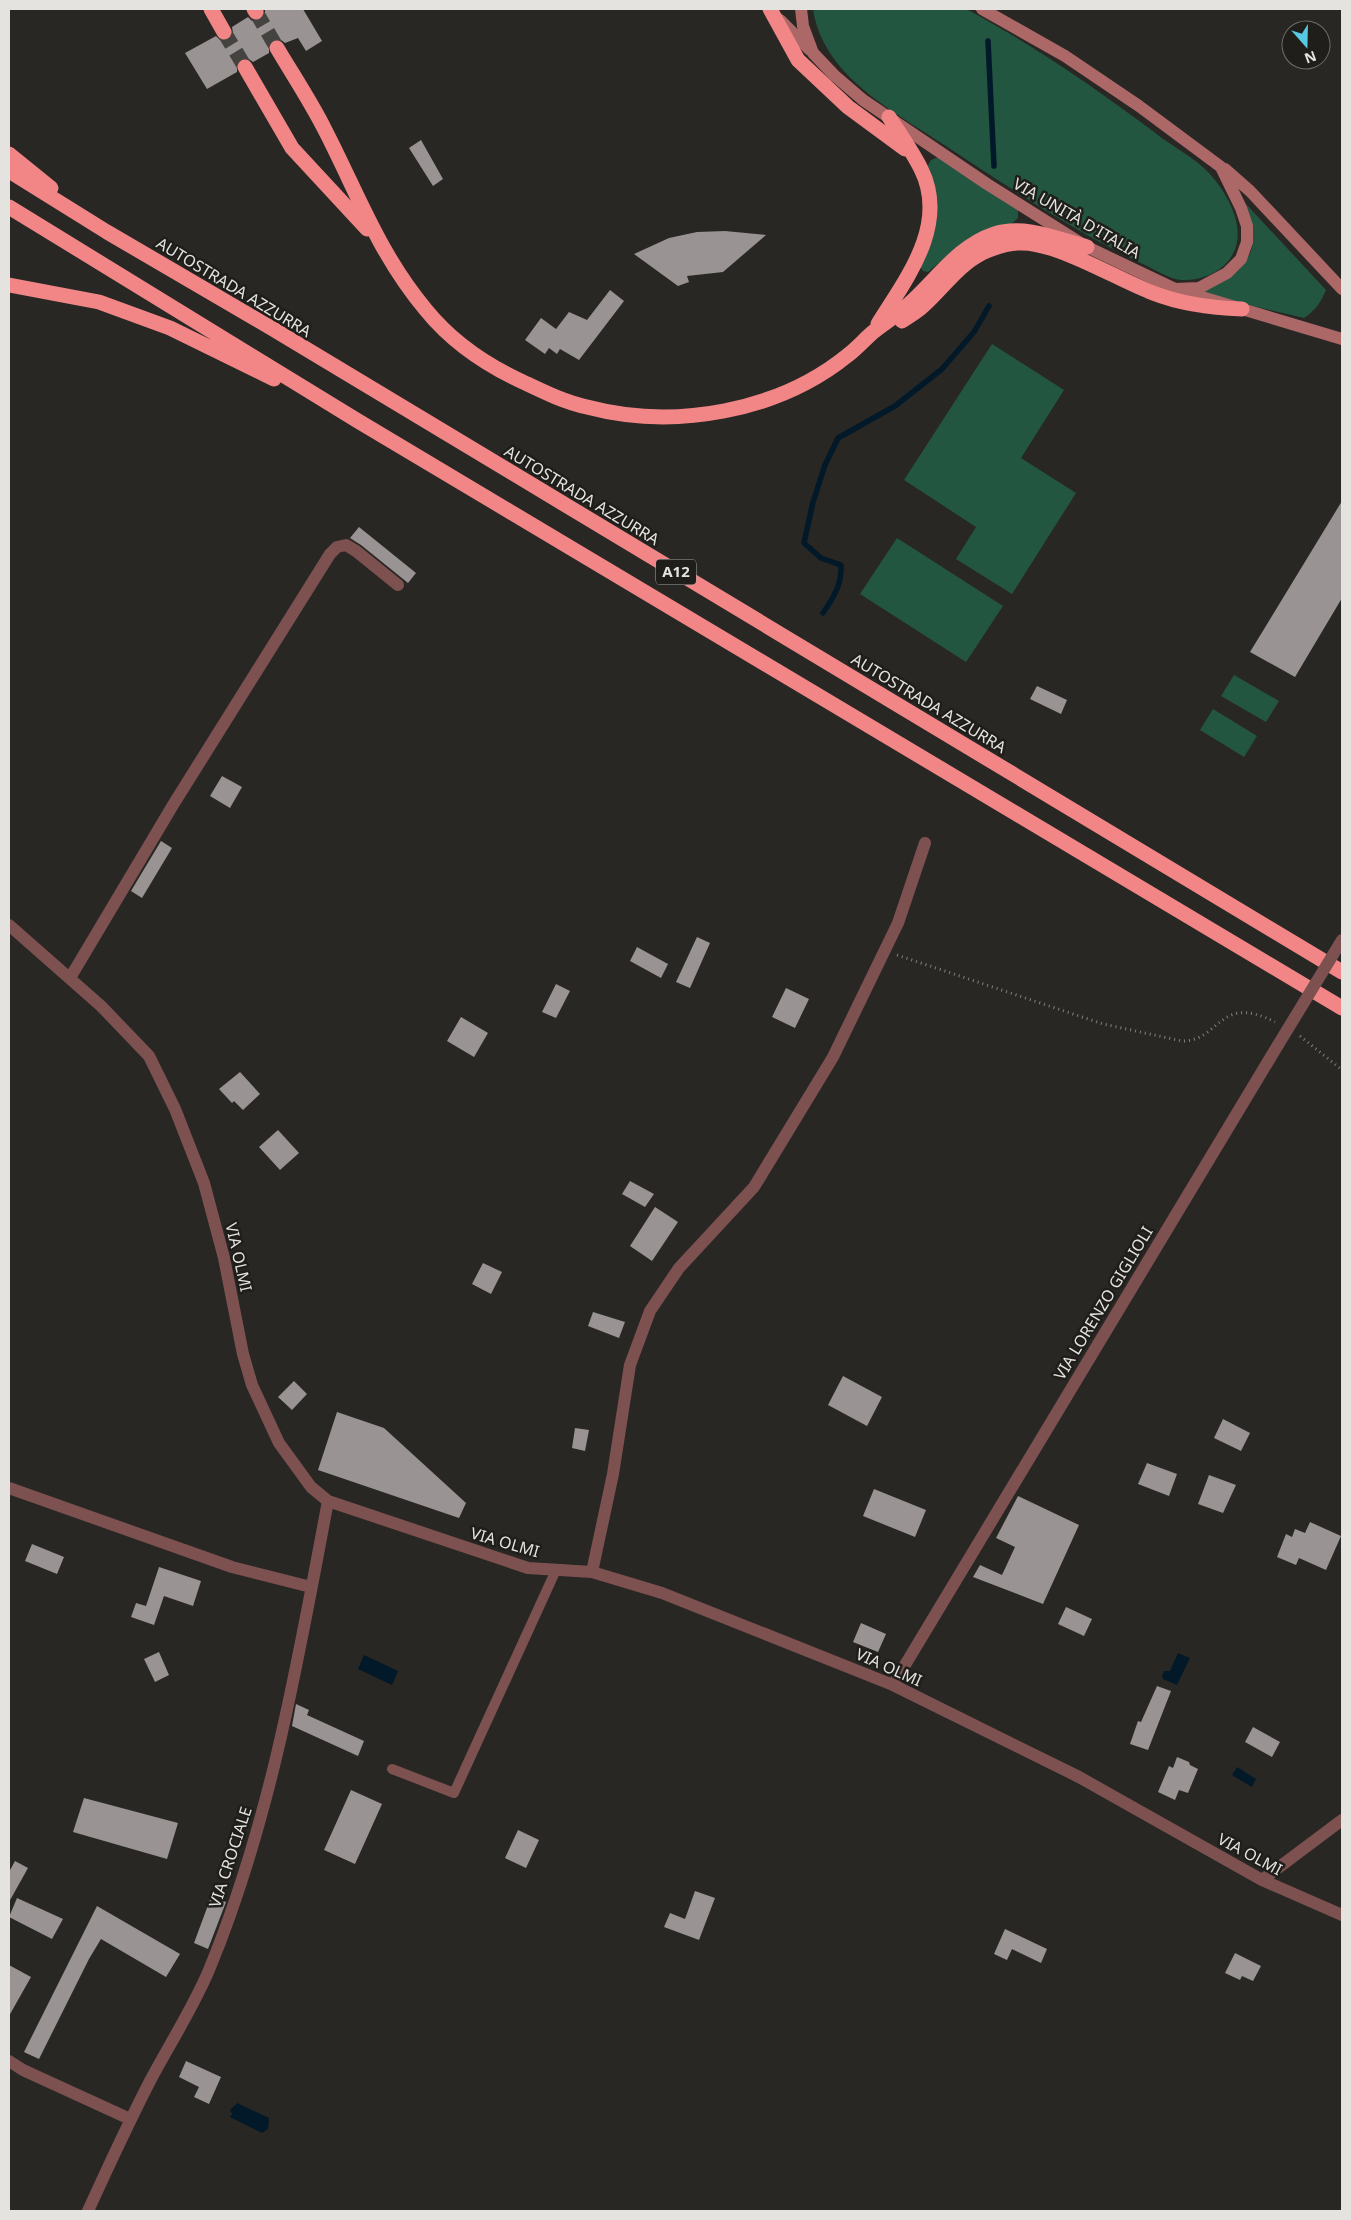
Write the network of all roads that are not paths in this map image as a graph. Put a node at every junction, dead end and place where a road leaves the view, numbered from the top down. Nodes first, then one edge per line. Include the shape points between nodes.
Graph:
1 (211, 9) edge
2 (770, 9) edge
3 (801, 9) edge
4 (982, 9) edge
5 (224, 32) tunnel mouth
6 (277, 48) tunnel mouth
7 (813, 53) junction
8 (245, 67) tunnel mouth
9 (889, 117) junction
10 (9, 154) edge
11 (914, 156) junction
12 (1222, 167) junction
13 (9, 171) edge
14 (9, 208) edge
15 (107, 232) junction
16 (377, 240) junction
17 (1087, 247) junction
18 (9, 285) edge
19 (1175, 289) junction
20 (1342, 289) edge
21 (1242, 309) junction
22 (872, 333) junction
23 (1342, 339) edge
24 (358, 421) junction
25 (398, 585) dead end
26 (925, 843) dead end
27 (9, 925) edge
28 (1342, 940) edge
29 (1342, 972) edge
30 (70, 978) junction
31 (1342, 1008) edge
32 (9, 1488) edge
33 (328, 1501) junction
34 (556, 1570) junction
35 (592, 1572) junction
36 (312, 1587) junction
37 (893, 1684) junction
38 (392, 1769) dead end
39 (1342, 1820) edge
40 (1262, 1880) junction
41 (1342, 1914) edge
42 (9, 2061) edge
43 (130, 2119) junction
44 (88, 2211) edge

1 - 5 highway
2 - 7 main road, VIA UNITÀ D'ITALIA
2 - 11 highway via 798,60 824,87
3 - 7 main road, VIA UNITÀ D'ITALIA
4 - 12 main road via 1065,56
6 - 16 highway via 324,129
7 - 9 main road, VIA UNITÀ D'ITALIA via 863,100
8 - 16 highway via 292,148
9 - 11 highway
9 - 17 main road, VIA UNITÀ D'ITALIA
10 - 15 highway
11 - 22 highway via 931,198 927,234 909,274
12 - 19 main road, VIA UNITÀ D'ITALIA via 1247,226 1247,242 1241,259 1215,281 1199,288
12 - 20 main road via 1250,191
13 - 15 highway, AUTOSTRADA AZZURRA / A12
14 - 24 highway, A12
15 - 29 highway, AUTOSTRADA AZZURRA / A12
16 - 22 highway via 392,266 427,312 473,355 557,398 606,411 676,417 739,408 822,373 848,356
17 - 19 main road, VIA UNITÀ D'ITALIA
17 - 22 highway via 1024,230 996,233 960,252 907,306
18 - 24 highway via 99,302 170,328
19 - 21 main road
21 - 22 highway via 1212,308 1153,293 1056,250 1018,243 974,258 922,308 901,322
21 - 23 main road
24 - 31 highway, A12
25 - 30 street via 346,545 330,554 172,805
26 - 35 street via 898,923 833,1057 754,1186 679,1268 650,1311 630,1365 613,1474
27 - 30 street, VIA OLMI
28 - 37 street, VIA LORENZO GIGLIOLI, bridge
30 - 33 street, VIA OLMI via 149,1056 175,1109 204,1183 224,1258 242,1354 252,1385 279,1443 311,1486
32 - 36 street via 232,1567
33 - 34 street, VIA OLMI via 528,1568
33 - 36 street, VIA CROCIALE
34 - 35 street, VIA OLMI
34 - 38 lane via 454,1793
35 - 37 street, VIA OLMI via 662,1593
36 - 43 street, VIA CROCIALE via 297,1671 244,1875 208,1972
37 - 40 street, VIA OLMI via 1079,1777
39 - 40 street
40 - 41 street, VIA OLMI
42 - 43 street
43 - 44 street, VIA CROCIALE

